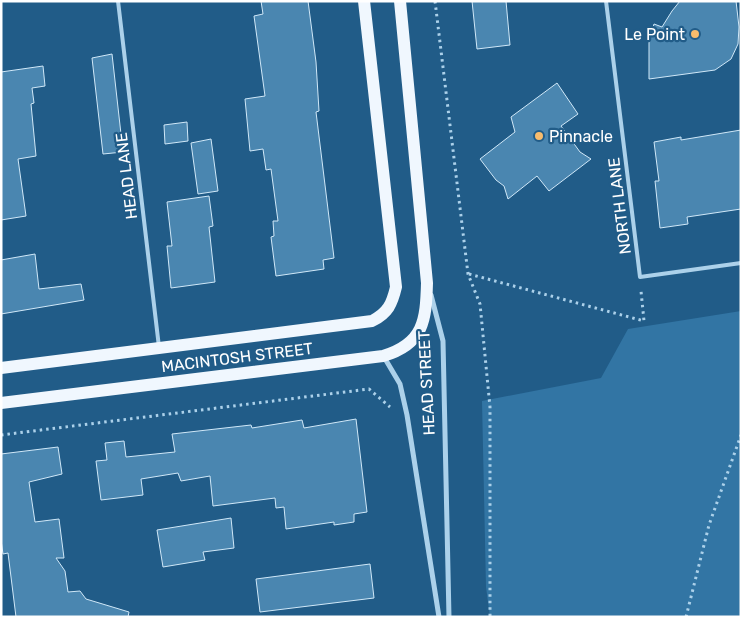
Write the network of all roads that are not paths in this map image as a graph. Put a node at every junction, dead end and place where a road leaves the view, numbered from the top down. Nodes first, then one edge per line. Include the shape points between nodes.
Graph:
1 (118, 1) edge
2 (364, 1) edge
3 (400, 1) edge
4 (606, 1) edge
5 (741, 263) edge
6 (427, 283) junction
7 (160, 348) junction
8 (383, 356) junction
9 (1, 368) edge
10 (1, 402) edge
11 (439, 617) edge
12 (449, 617) edge

1 - 7 lane, HEAD LANE
2 - 7 main road, MACINTOSH STREET via 396,287 392,305 384,315 372,321
3 - 6 main road, HEAD STREET
4 - 5 lane, NORTH LANE via 640,277
6 - 8 main road, MACINTOSH STREET via 426,314 419,332 409,344
6 - 12 street, HEAD STREET via 443,341
7 - 9 main road, MACINTOSH STREET
8 - 10 main road, MACINTOSH STREET
8 - 11 street, HEAD STREET via 400,384 407,415

